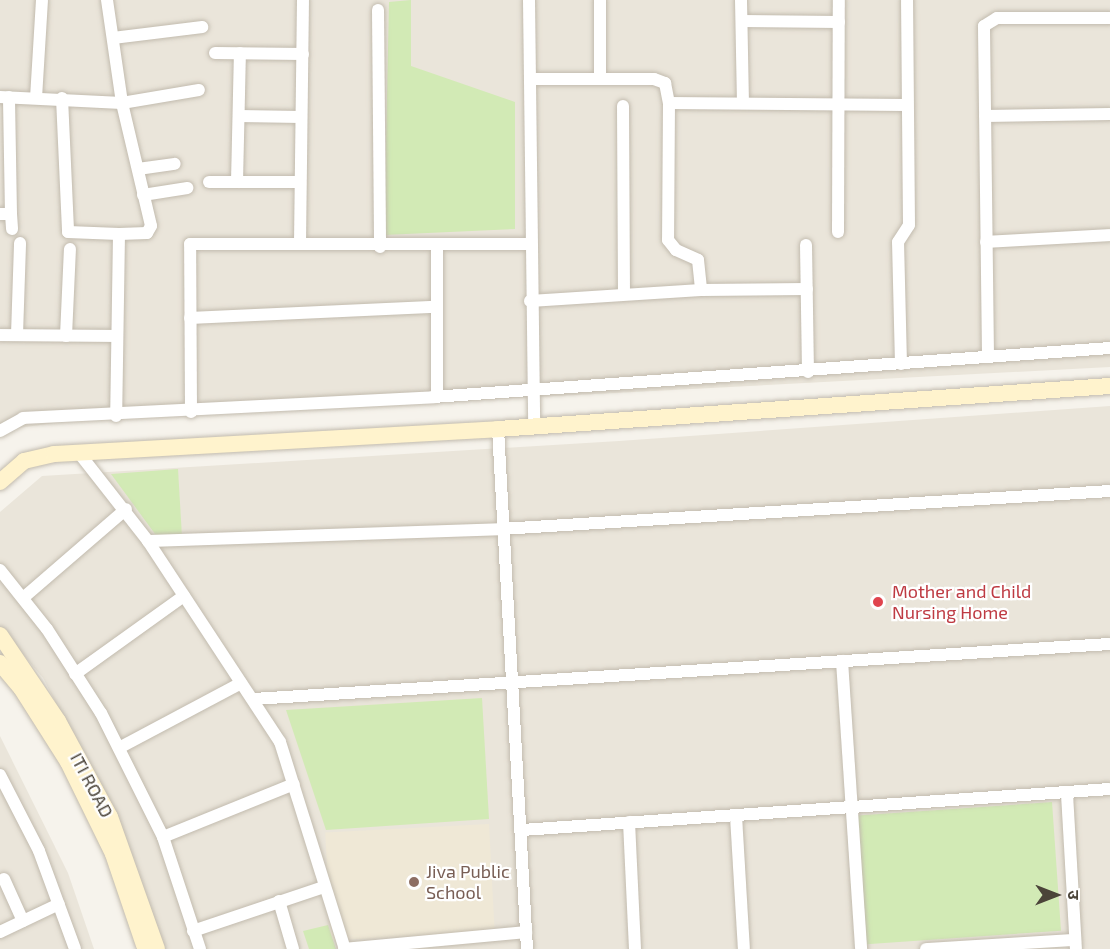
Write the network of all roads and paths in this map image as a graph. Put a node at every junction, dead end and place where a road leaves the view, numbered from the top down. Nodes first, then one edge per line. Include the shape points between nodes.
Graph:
1 (42, 0) edge
2 (106, 0) edge
3 (303, 0) edge
4 (530, 0) edge
5 (600, 0) edge
6 (741, 0) edge
7 (839, 0) edge
8 (908, 0) edge
9 (378, 10) dead end
10 (1110, 18) edge
11 (741, 21) junction
12 (839, 22) junction
13 (201, 27) dead end
14 (113, 38) junction
15 (215, 53) dead end
16 (240, 53) junction
17 (303, 54) junction
18 (531, 79) junction
19 (600, 79) junction
20 (199, 90) dead end
21 (4, 97) edge
22 (36, 98) junction
23 (62, 98) junction
24 (122, 103) junction
25 (669, 103) junction
26 (743, 103) junction
27 (838, 103) junction
28 (908, 105) junction
29 (623, 106) dead end
30 (1110, 114) edge
31 (239, 116) junction
32 (985, 116) junction
33 (301, 117) junction
34 (175, 164) dead end
35 (138, 169) junction
36 (6, 175) edge
37 (209, 182) dead end
38 (237, 182) junction
39 (299, 182) junction
40 (187, 188) dead end
41 (143, 195) junction
42 (6, 214) edge
43 (12, 229) dead end
44 (838, 232) dead end
45 (119, 234) junction
46 (1110, 235) edge
47 (986, 242) junction
48 (20, 243) dead end
49 (300, 244) junction
50 (529, 244) junction
51 (806, 245) dead end
52 (380, 247) junction
53 (437, 247) junction
54 (70, 249) dead end
55 (807, 289) junction
56 (701, 290) junction
57 (624, 294) junction
58 (530, 301) junction
59 (435, 307) junction
60 (190, 318) junction
61 (0, 335) edge
62 (17, 335) junction
63 (66, 336) junction
64 (115, 336) junction
65 (1110, 348) edge
66 (988, 356) junction
67 (901, 364) junction
68 (808, 372) junction
69 (1110, 386) edge
70 (532, 390) junction
71 (436, 396) junction
72 (191, 412) junction
73 (116, 416) junction
74 (534, 426) junction
75 (498, 429) junction
76 (0, 431) edge
77 (80, 453) junction
78 (0, 482) edge
79 (1110, 491) edge
80 (126, 509) junction
81 (501, 529) junction
82 (148, 540) junction
83 (0, 570) edge
84 (184, 596) junction
85 (23, 598) junction
86 (0, 635) edge
87 (1110, 644) edge
88 (842, 661) junction
89 (0, 663) edge
90 (75, 674) junction
91 (241, 683) junction
92 (512, 685) junction
93 (254, 699) junction
94 (119, 748) junction
95 (0, 777) edge
96 (294, 784) junction
97 (1110, 789) edge
98 (1067, 794) junction
99 (852, 808) junction
100 (736, 816) junction
101 (629, 822) junction
102 (522, 830) junction
103 (163, 837) junction
104 (4, 879) dead end
105 (324, 887) junction
106 (279, 901) junction
107 (59, 904) junction
108 (23, 921) junction
109 (193, 931) junction
110 (0, 932) edge
111 (526, 932) junction
112 (1075, 944) edge
113 (968, 948) edge
114 (75, 949) edge
115 (146, 949) edge
116 (157, 949) edge
117 (200, 949) edge
118 (293, 949) edge
119 (345, 949) edge
120 (527, 949) edge
121 (635, 949) edge
122 (744, 949) edge
123 (861, 949) edge
124 (926, 949) edge

1 - 22 street
2 - 14 street
3 - 17 street
4 - 18 street
5 - 19 street
6 - 11 street
7 - 12 street
8 - 28 street
9 - 52 street
10 - 32 street via 997,18 986,22 982,31
11 - 12 street
11 - 26 street
12 - 27 street
13 - 14 street
14 - 24 street
15 - 16 street
16 - 17 street
16 - 31 street
17 - 33 street
18 - 19 street
18 - 50 street
19 - 25 street via 660,80 668,87
20 - 24 street
21 - 22 street
21 - 36 street
22 - 23 street
23 - 24 street
23 - 45 street via 68,232
24 - 35 street
25 - 26 street
25 - 56 street via 668,240 676,250 698,260
26 - 27 street
27 - 28 street
27 - 44 street
28 - 67 street via 909,225 898,242
29 - 57 street
30 - 32 street
31 - 33 street
31 - 38 street
32 - 47 street
33 - 39 street
34 - 35 street
35 - 41 street
36 - 42 street
37 - 38 street
38 - 39 street
39 - 49 street
40 - 41 street
41 - 45 street via 151,230
42 - 43 street
45 - 64 street
46 - 47 street
47 - 66 street
48 - 62 street
49 - 52 street
49 - 60 street via 190,243
50 - 53 street
50 - 58 street
51 - 55 street
52 - 53 street
53 - 59 street
54 - 63 street
55 - 56 street
55 - 68 street
56 - 57 street
57 - 58 street
58 - 70 street
59 - 60 street
59 - 71 street
60 - 72 street
61 - 62 street
62 - 63 street
63 - 64 street
64 - 73 street
65 - 66 street
66 - 67 street
67 - 68 street
68 - 70 street
69 - 74 street
70 - 71 street
70 - 74 street
71 - 72 street
72 - 73 street
73 - 76 street via 23,418
74 - 75 street
75 - 77 street
75 - 81 street
77 - 78 street via 24,461
77 - 80 street
79 - 81 street
80 - 82 street
80 - 85 street
81 - 82 street
81 - 92 street
82 - 84 street
83 - 85 street
84 - 90 street
84 - 91 street
85 - 90 street
86 - 116 street, ITI ROAD via 58,721 110,817
87 - 88 street
88 - 92 street
88 - 99 street
89 - 115 street, ITI ROAD via 21,688 68,762 113,854
90 - 94 street
91 - 93 street
91 - 94 street
92 - 93 street
92 - 102 street
93 - 96 street via 280,742
94 - 103 street
95 - 107 street via 39,851
96 - 103 street
96 - 105 street
97 - 98 street
98 - 99 street
98 - 112 street
99 - 100 street
99 - 123 street
100 - 101 street
100 - 122 street
101 - 102 street
101 - 121 street
102 - 111 street
103 - 109 street
104 - 108 street
105 - 106 street
105 - 119 street
106 - 109 street
106 - 118 street
107 - 108 street
107 - 114 street
108 - 110 street
109 - 117 street
111 - 119 street
111 - 120 street
112 - 113 street
113 - 124 street

